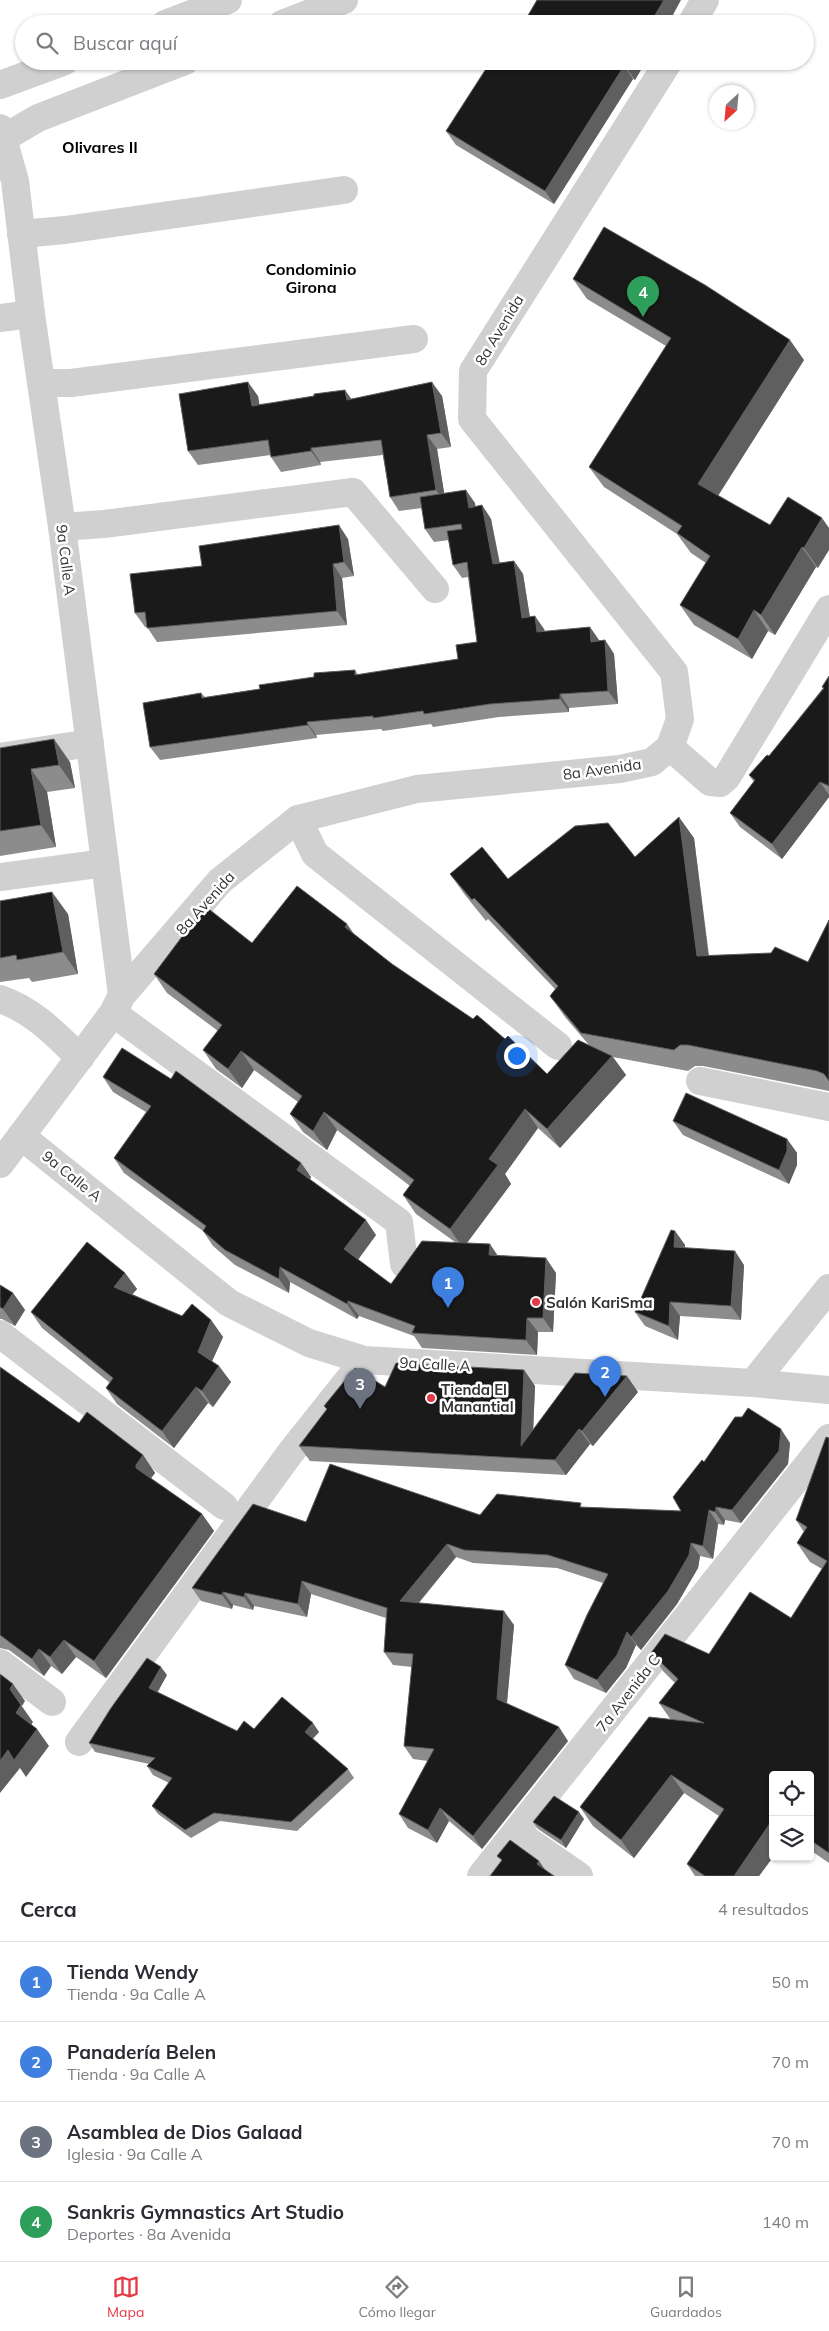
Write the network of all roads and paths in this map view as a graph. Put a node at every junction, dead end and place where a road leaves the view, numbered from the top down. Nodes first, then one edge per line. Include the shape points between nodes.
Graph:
1 (228, 0) edge
2 (344, 0) edge
3 (705, 0) edge
4 (188, 15) edge
5 (305, 15) edge
6 (696, 15) edge
7 (41, 70) edge
8 (162, 70) edge
9 (663, 70) edge
10 (0, 85) edge
11 (2, 133) edge
12 (344, 190) dead end
13 (21, 234) junction
14 (31, 314) junction
15 (0, 318) edge
16 (414, 339) dead end
17 (42, 383) junction
18 (62, 527) junction
19 (435, 589) dead end
20 (829, 609) edge
21 (90, 743) junction
22 (670, 747) junction
23 (0, 757) edge
24 (298, 819) junction
25 (105, 863) junction
26 (0, 877) edge
27 (0, 999) edge
28 (118, 1004) junction
29 (558, 1046) dead end
30 (80, 1058) junction
31 (700, 1081) dead end
32 (829, 1107) edge
33 (21, 1136) junction
34 (0, 1164) edge
35 (404, 1264) edge
36 (829, 1288) edge
37 (0, 1334) edge
38 (364, 1360) junction
39 (753, 1383) junction
40 (829, 1390) edge
41 (829, 1438) edge
42 (224, 1506) dead end
43 (0, 1663) edge
44 (52, 1702) dead end
45 (79, 1742) dead end
46 (517, 1833) junction
47 (481, 1876) edge
48 (579, 1876) edge

1 - 4 street
2 - 5 street
3 - 6 street
7 - 10 street
8 - 11 street
9 - 22 street, 8a Avenida via 473,371 472,419 674,672 680,719
11 - 13 street, 9a Calle A via 15,181
12 - 13 street
13 - 14 street, 9a Calle A
14 - 15 street
14 - 17 street, 9a Calle A
16 - 17 street via 71,384
17 - 18 street, 9a Calle A
18 - 19 street via 353,492
18 - 21 street, 9a Calle A
20 - 22 street via 727,777 720,783 710,782
21 - 23 street
21 - 25 street, 9a Calle A
22 - 24 street, 8a Avenida via 652,762 620,769 417,789
24 - 28 street, 8a Avenida via 220,881
24 - 29 street via 315,854
25 - 26 street
25 - 28 street, 9a Calle A
27 - 30 street via 37,1018
28 - 30 street, 8a Avenida
28 - 35 street via 399,1222
30 - 33 street, 8a Avenida
31 - 32 street
33 - 34 street, 8a Avenida
33 - 38 street, 9a Calle A via 229,1303 309,1343
36 - 39 street
37 - 42 street
38 - 39 street, 9a Calle A
38 - 45 street via 285,1460
39 - 40 street, 9a Calle A
41 - 46 street, 7a Avenida C
43 - 44 street
46 - 47 street, 7a Avenida C
46 - 48 street

